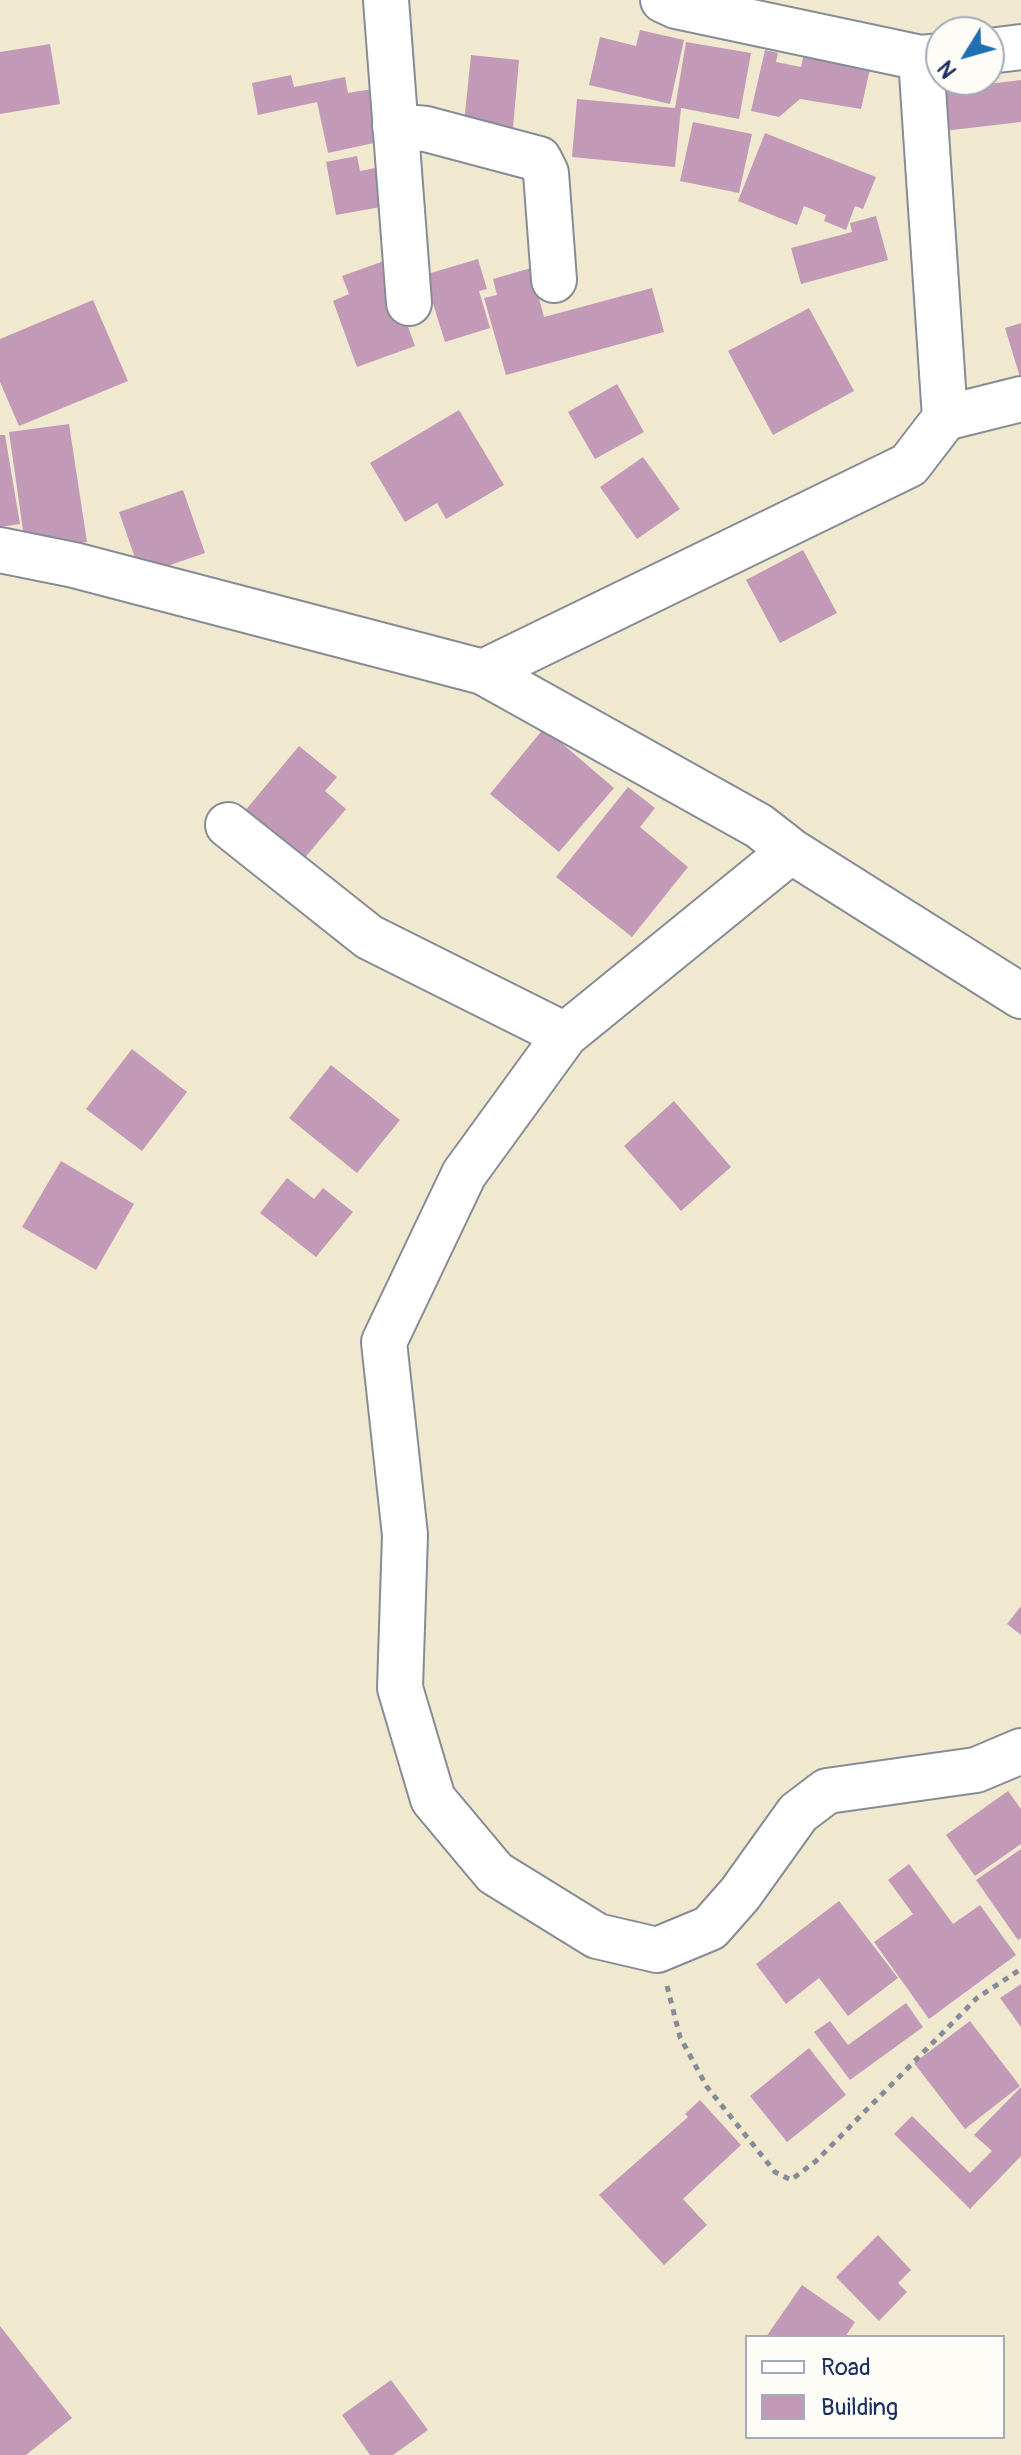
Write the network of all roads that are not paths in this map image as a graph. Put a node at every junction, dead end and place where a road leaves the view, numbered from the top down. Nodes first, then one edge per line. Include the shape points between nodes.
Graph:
1 (386, 0) edge
2 (663, 0) edge
3 (925, 56) edge
4 (933, 96) edge
5 (395, 126) junction
6 (554, 280) dead end
7 (409, 303) dead end
8 (1021, 399) edge
9 (945, 418) junction
10 (0, 550) edge
11 (483, 672) junction
12 (228, 825) dead end
13 (791, 851) junction
14 (1021, 996) edge
15 (565, 1035) junction
16 (1021, 1751) edge

1 - 5 street
2 - 3 street
4 - 9 street
5 - 6 street via 426,129 539,159 546,173
5 - 7 street
8 - 9 street
9 - 11 street via 909,465
10 - 11 street
11 - 13 street via 759,826
12 - 15 street via 369,937
13 - 14 street
13 - 15 street
15 - 16 street via 464,1174 384,1342 405,1535 400,1688 433,1799 495,1873 597,1936 657,1950 710,1928 798,1813 827,1791 976,1770

